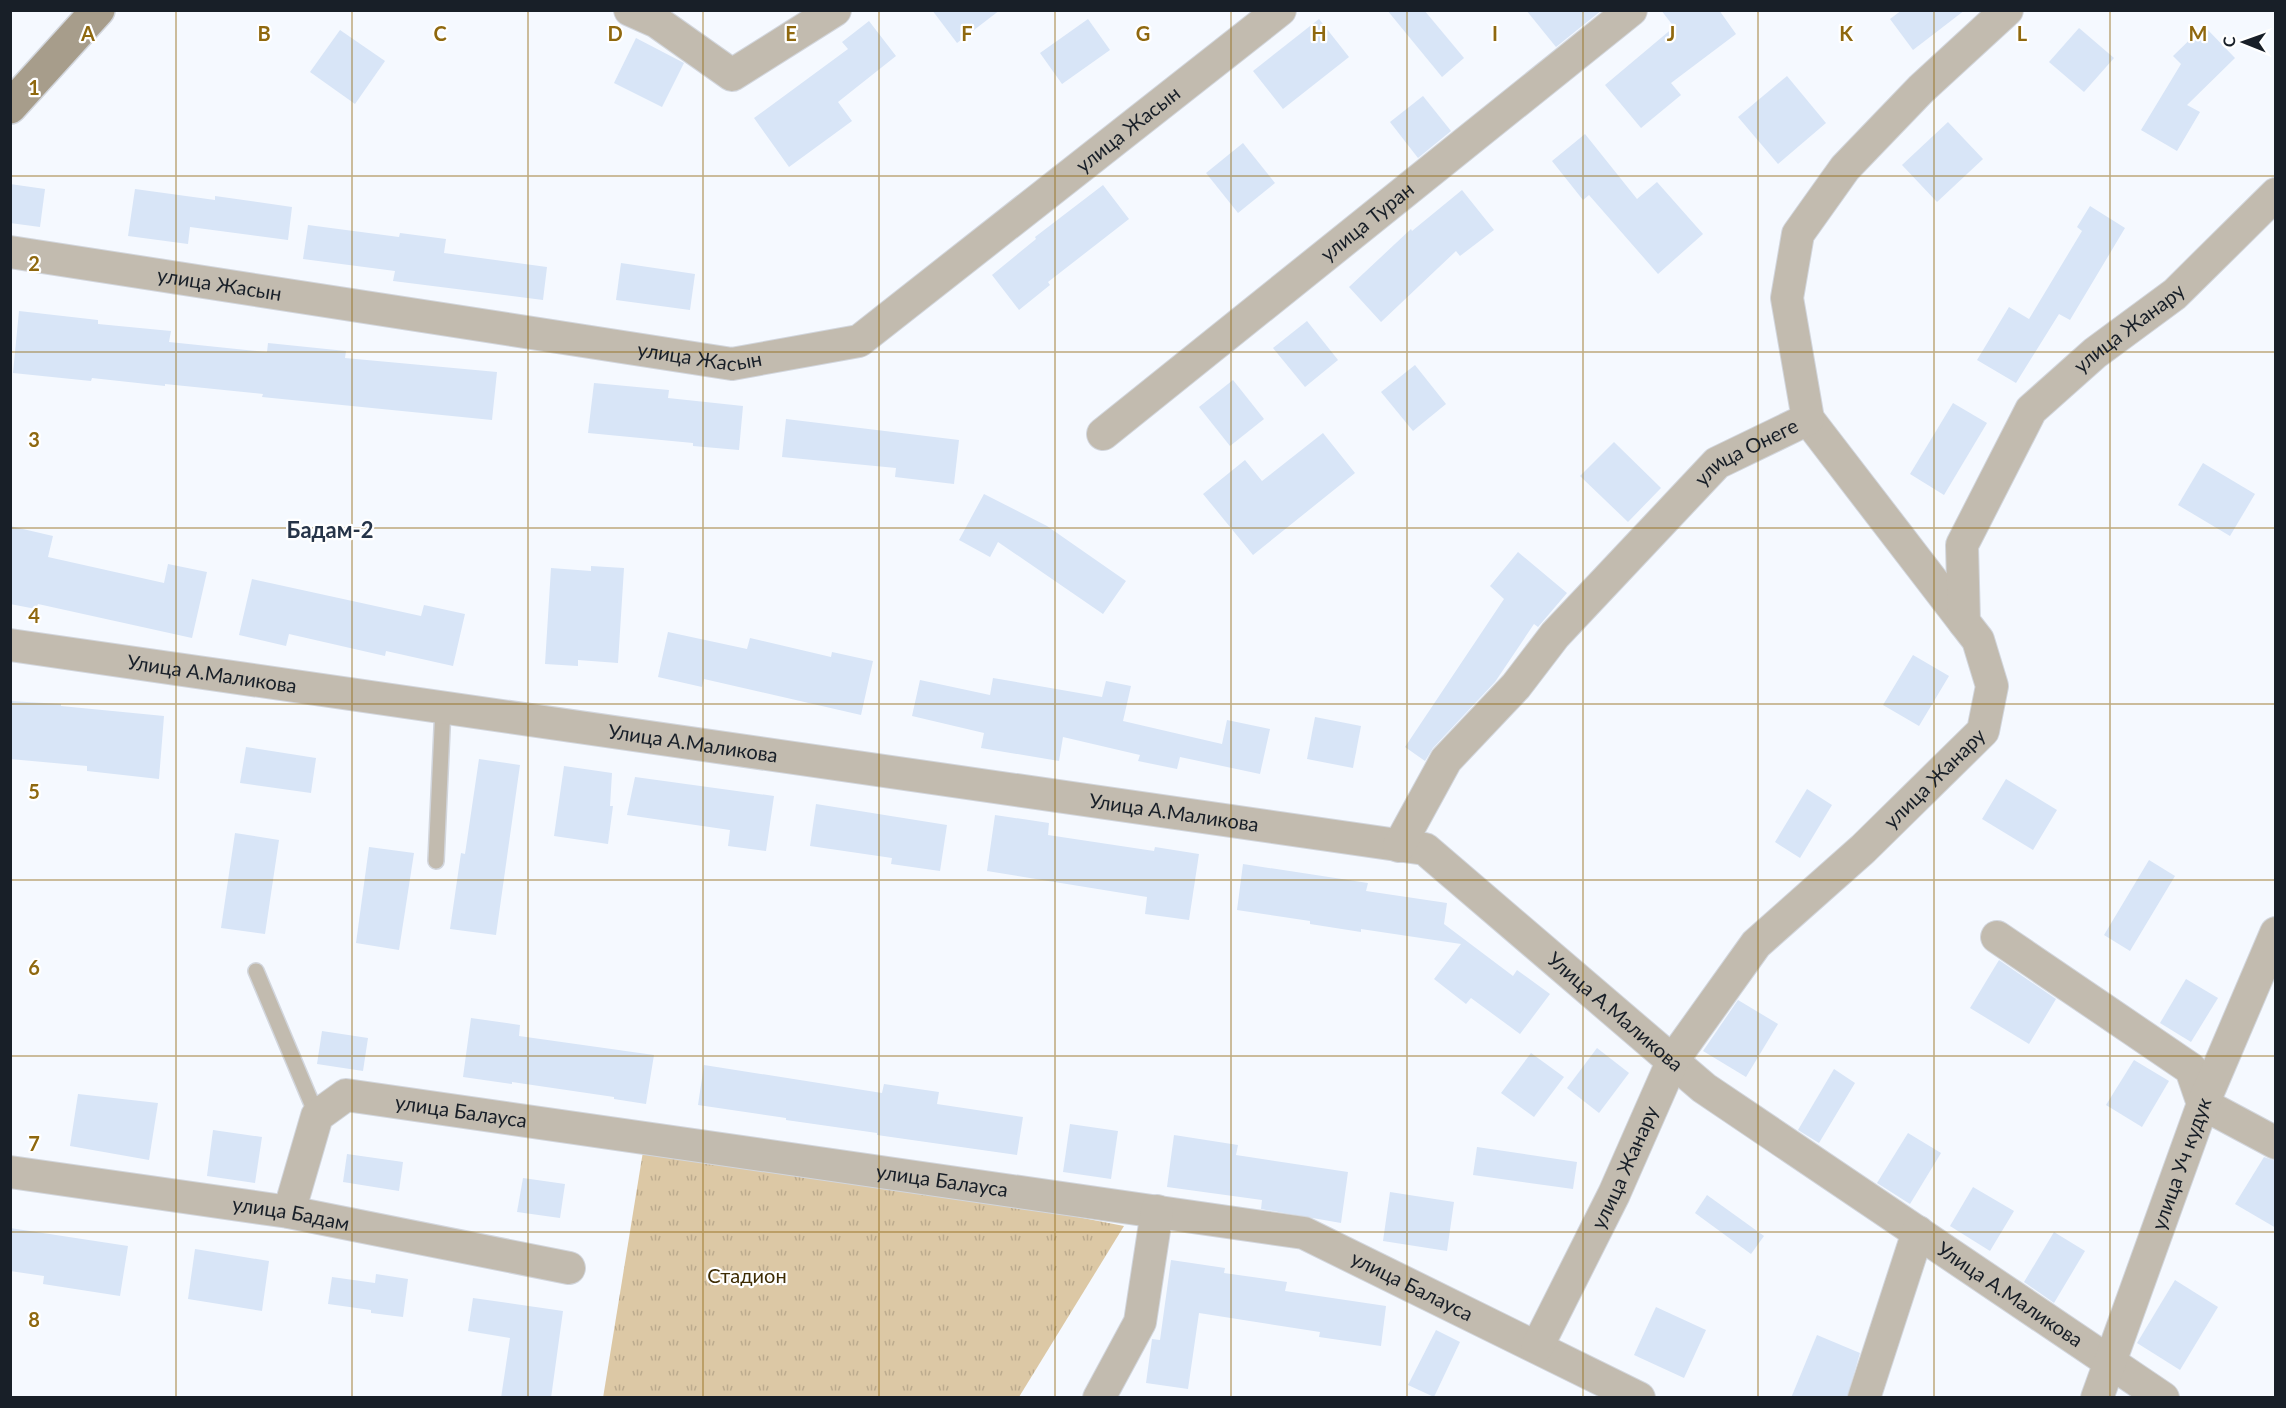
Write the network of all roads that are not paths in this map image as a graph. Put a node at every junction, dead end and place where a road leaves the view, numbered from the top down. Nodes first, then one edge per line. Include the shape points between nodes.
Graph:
1 (98, 10) edge
2 (630, 10) edge
3 (835, 10) edge
4 (1280, 10) edge
5 (1631, 10) edge
6 (2007, 10) edge
7 (10, 107) edge
8 (2276, 194) edge
9 (10, 252) edge
10 (1808, 419) junction
11 (1103, 434) dead end
12 (1964, 622) junction
13 (10, 645) edge
14 (443, 707) junction
15 (1399, 846) junction
16 (436, 861) dead end
17 (2276, 933) edge
18 (1997, 938) dead end
19 (256, 971) dead end
20 (1673, 1060) junction
21 (2203, 1104) junction
22 (317, 1116) junction
23 (2276, 1143) edge
24 (10, 1172) edge
25 (1157, 1211) junction
26 (289, 1212) junction
27 (1918, 1232) junction
28 (569, 1268) dead end
29 (1537, 1347) junction
30 (2110, 1362) junction
31 (1099, 1398) edge
32 (1639, 1398) edge
33 (1864, 1398) edge
34 (2097, 1398) edge
35 (2163, 1398) edge

1 - 7 street
2 - 3 street via 657,22 732,75
4 - 9 street, улица Жасын via 859,341 732,364
5 - 11 street, улица Туран
6 - 10 street, улица Онеге via 1921,89 1845,168 1798,234 1787,298
8 - 12 street, улица Жанару via 2175,294 2094,353 2031,410 1962,545
10 - 12 street
10 - 15 street, улица Онеге via 1717,463 1555,634 1516,686 1446,760
12 - 20 street, улица Жанару via 1978,640 1992,686 1983,731 1863,849 1756,944
13 - 14 street, Улица А.Маликова
14 - 15 street, Улица А.Маликова
14 - 16 lane
15 - 20 street, Улица А.Маликова via 1425,849
17 - 21 street, улица Уч кудук
18 - 21 street via 2192,1069
19 - 22 lane
20 - 27 street, Улица А.Маликова via 1704,1088
20 - 29 street, улица Жанару via 1614,1194
21 - 23 street
21 - 30 street, улица Уч кудук
22 - 25 street, улица Балауса via 346,1095
22 - 26 street
24 - 26 street, улица Бадам
25 - 29 street, улица Балауса via 1304,1233
25 - 31 street via 1140,1323
26 - 28 street, улица Бадам
27 - 30 street, Улица А.Маликова
27 - 33 street
29 - 32 street, улица Балауса
30 - 34 street, улица Уч кудук
30 - 35 street, Улица А.Маликова

